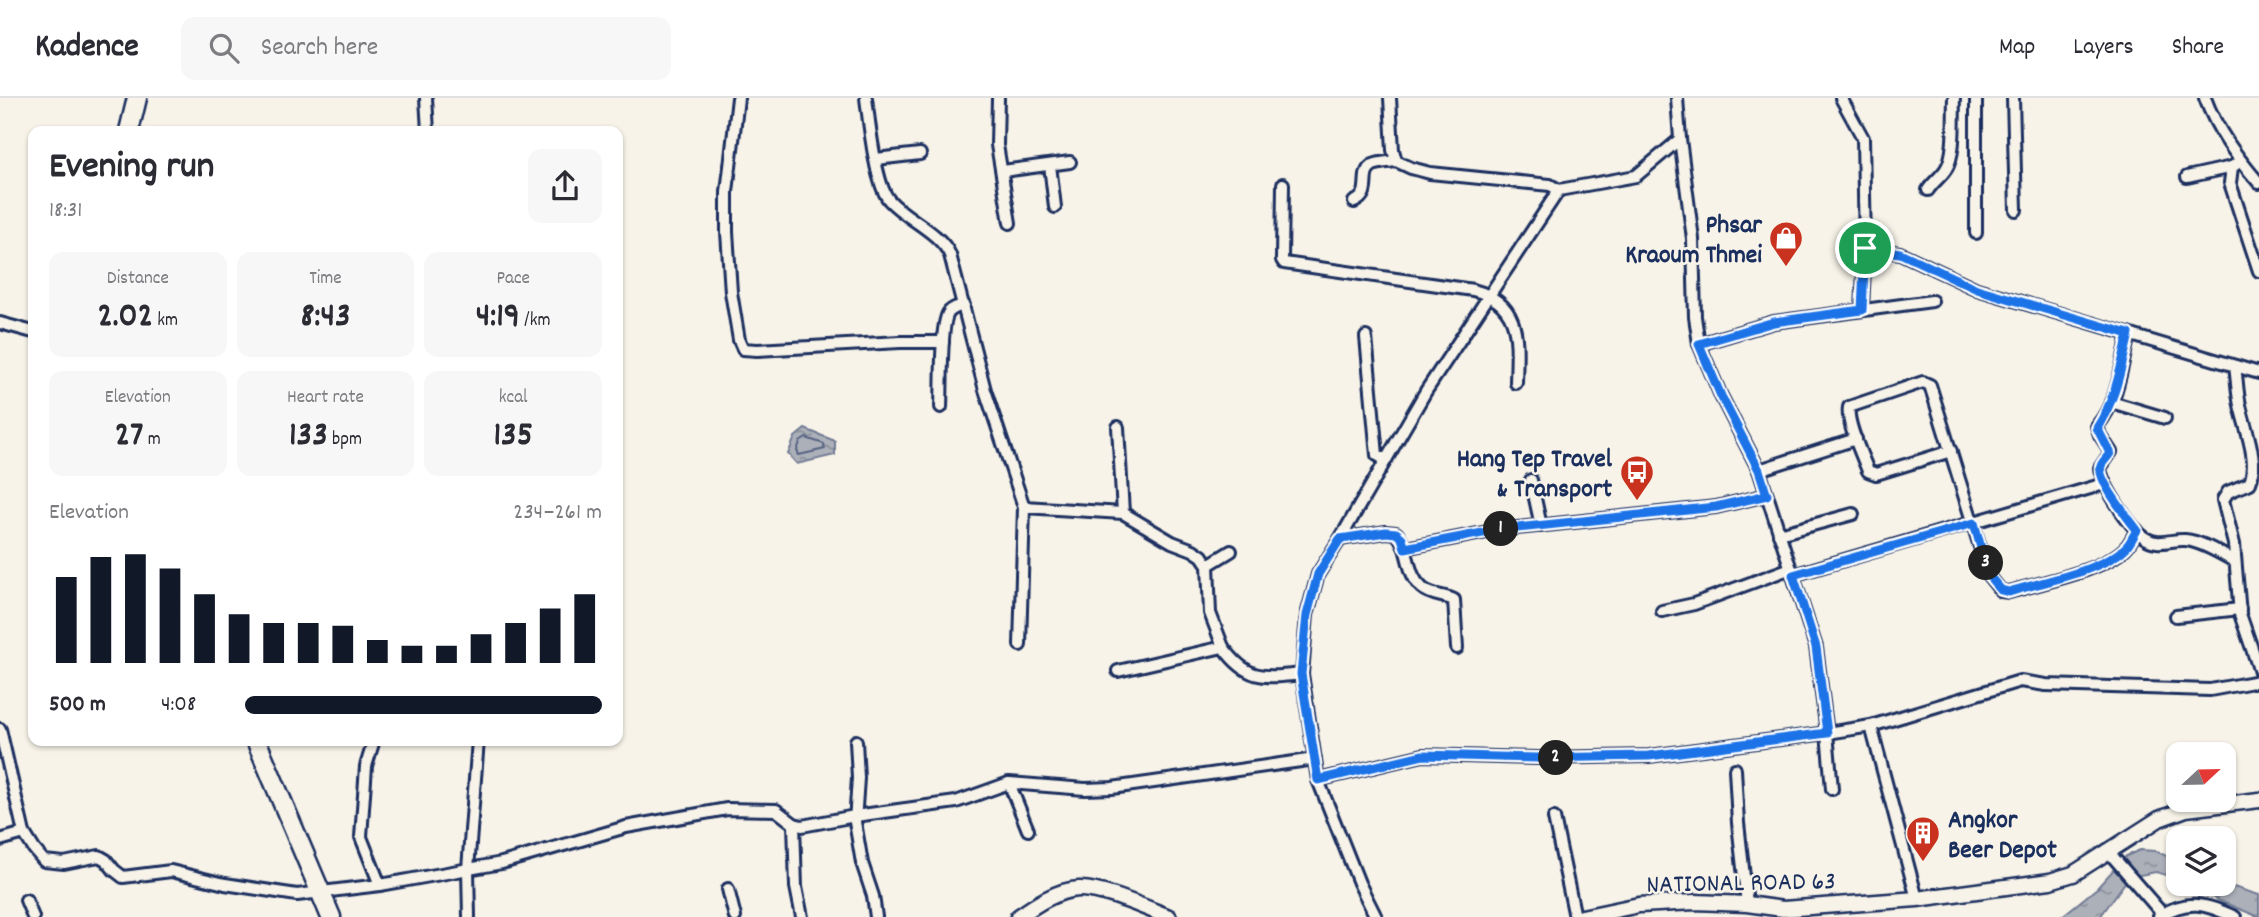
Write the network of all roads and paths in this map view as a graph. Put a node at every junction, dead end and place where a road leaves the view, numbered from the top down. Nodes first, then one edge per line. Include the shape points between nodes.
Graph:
1 (137, 98) edge
2 (426, 98) edge
3 (738, 98) edge
4 (866, 98) edge
5 (998, 98) edge
6 (1390, 98) edge
7 (1677, 98) edge
8 (1841, 98) edge
9 (1954, 98) edge
10 (1976, 98) edge
11 (2013, 98) edge
12 (2205, 98) edge
13 (130, 126) edge
14 (428, 126) edge
15 (1680, 139) junction
16 (920, 154) dead end
17 (876, 159) junction
18 (1396, 161) junction
19 (1070, 162) dead end
20 (1050, 164) junction
21 (2236, 164) junction
22 (1003, 171) junction
23 (2187, 177) dead end
24 (2259, 183) edge
25 (1283, 184) dead end
26 (1559, 190) junction
27 (1928, 190) dead end
28 (1354, 202) dead end
29 (1055, 207) dead end
30 (2016, 210) dead end
31 (1010, 223) dead end
32 (1976, 233) dead end
33 (1865, 248) junction
34 (2259, 271) edge
35 (1489, 294) junction
36 (1932, 301) dead end
37 (964, 305) junction
38 (1862, 310) junction
39 (0, 323) edge
40 (28, 331) edge
41 (2129, 334) junction
42 (1367, 337) dead end
43 (943, 342) junction
44 (1699, 344) junction
45 (2235, 366) junction
46 (2259, 373) edge
47 (1516, 383) dead end
48 (2112, 402) junction
49 (941, 407) dead end
50 (2165, 418) dead end
51 (1118, 427) dead end
52 (1856, 439) junction
53 (1951, 451) junction
54 (1386, 460) junction
55 (1759, 470) junction
56 (2257, 472) edge
57 (1531, 480) dead end
58 (2104, 484) junction
59 (1767, 495) junction
60 (1024, 507) junction
61 (1123, 513) junction
62 (1853, 514) dead end
63 (1974, 523) junction
64 (1541, 526) junction
65 (2137, 530) junction
66 (1779, 534) junction
67 (1340, 539) junction
68 (1405, 548) junction
69 (1231, 551) dead end
70 (2234, 561) junction
71 (1209, 565) junction
72 (1792, 572) junction
73 (2240, 609) junction
74 (1662, 611) dead end
75 (2176, 616) dead end
76 (1020, 645) dead end
77 (1223, 647) junction
78 (1457, 648) dead end
79 (2259, 669) edge
80 (1118, 671) dead end
81 (1301, 674) junction
82 (2259, 681) edge
83 (1871, 726) junction
84 (0, 729) edge
85 (1827, 733) junction
86 (856, 741) dead end
87 (259, 746) edge
88 (372, 746) edge
89 (478, 746) edge
90 (1315, 759) junction
91 (1735, 769) dead end
92 (1318, 780) junction
93 (1009, 783) junction
94 (1832, 789) dead end
95 (2259, 800) edge
96 (855, 816) junction
97 (1554, 817) dead end
98 (794, 824) junction
99 (1028, 830) dead end
100 (24, 833) junction
101 (0, 840) edge
102 (2111, 855) junction
103 (468, 869) junction
104 (380, 885) junction
105 (728, 888) dead end
106 (322, 893) junction
107 (1917, 898) junction
108 (26, 900) dead end
109 (1746, 904) junction
110 (1851, 911) edge
111 (2162, 916) edge
112 (33, 917) edge
113 (331, 917) edge
114 (469, 917) edge
115 (735, 917) edge
116 (802, 917) edge
117 (876, 917) edge
118 (1018, 917) edge
119 (1169, 917) edge
120 (1376, 917) edge
121 (1575, 917) edge
122 (1582, 917) edge
123 (2235, 917) edge

1 - 13 highway
2 - 14 street
3 - 43 street via 727,232 733,302 743,349
4 - 17 street
5 - 22 street via 997,145
6 - 18 street
7 - 15 street
8 - 33 street via 1863,138
9 - 27 street via 1951,156
10 - 32 street
11 - 30 street
12 - 21 street
15 - 26 street via 1636,176
15 - 44 street via 1693,239
16 - 17 street
17 - 37 street via 888,198 947,247
18 - 26 street via 1430,173 1550,185
18 - 28 street via 1376,163 1367,170 1365,193
19 - 20 street
20 - 22 street
20 - 29 street
21 - 23 street
21 - 24 street
21 - 34 street via 2230,183
22 - 31 street
25 - 35 street via 1284,263
26 - 35 street
33 - 38 street
33 - 41 street via 1900,253 1977,289
35 - 47 street via 1502,304 1516,330
35 - 54 street
36 - 38 street
37 - 43 street via 947,316
37 - 60 street via 985,390
38 - 44 street via 1774,322
39 - 40 street
41 - 45 street
41 - 48 street
42 - 54 street via 1377,455
43 - 49 street
44 - 55 street
45 - 46 street
45 - 56 street
48 - 50 street
48 - 58 street via 2097,428 2110,453 2100,468
51 - 61 street
52 - 53 street via 1868,471 1875,474
52 - 53 street via 1849,407 1927,382
52 - 55 street
53 - 63 street
54 - 67 street
55 - 59 street
56 - 70 street via 2223,500
57 - 64 street
58 - 63 street
58 - 65 street
59 - 64 street via 1716,507
59 - 66 street
60 - 61 street
60 - 76 street
61 - 71 street via 1193,550
62 - 66 street
63 - 65 street via 1989,576 2009,592 2090,568 2127,546
63 - 72 street
64 - 68 street
65 - 70 street via 2154,542 2192,541
66 - 72 street
67 - 68 street via 1396,533
67 - 81 street via 1318,574 1307,615
68 - 78 street via 1409,566 1423,589 1454,600
69 - 71 street
70 - 73 street
71 - 77 street via 1210,613
72 - 74 street
72 - 85 street via 1816,647
73 - 75 street
73 - 79 street
77 - 80 street
77 - 81 street via 1249,673 1273,677
81 - 90 street
82 - 83 street via 2210,690 2020,681
83 - 85 street
83 - 107 street
84 - 100 street
85 - 92 street via 1649,756 1423,755
85 - 94 street
86 - 96 street
87 - 106 highway
88 - 104 street via 366,766 361,837
89 - 103 street
90 - 92 street
90 - 93 street via 1112,788
91 - 109 street
92 - 120 street
93 - 96 street via 956,802
93 - 99 street
95 - 102 street, NATIONAL ROAD 63 via 2186,809 2159,819
96 - 98 street
96 - 117 street
97 - 121 street
98 - 103 street via 776,810 727,809 626,827
98 - 116 street
100 - 101 street
100 - 106 street via 44,861 64,863 99,856 123,877 171,871 297,895
102 - 107 street, NATIONAL ROAD 63 via 2050,880
102 - 111 street
103 - 104 street
103 - 114 street
104 - 106 street
105 - 115 street
106 - 113 highway
107 - 110 street, NATIONAL ROAD 63
108 - 112 street
109 - 110 street, NATIONAL ROAD 63
109 - 122 street, NATIONAL ROAD 63 via 1639,905
111 - 123 street via 2197,904
118 - 119 street via 1063,891 1080,888

